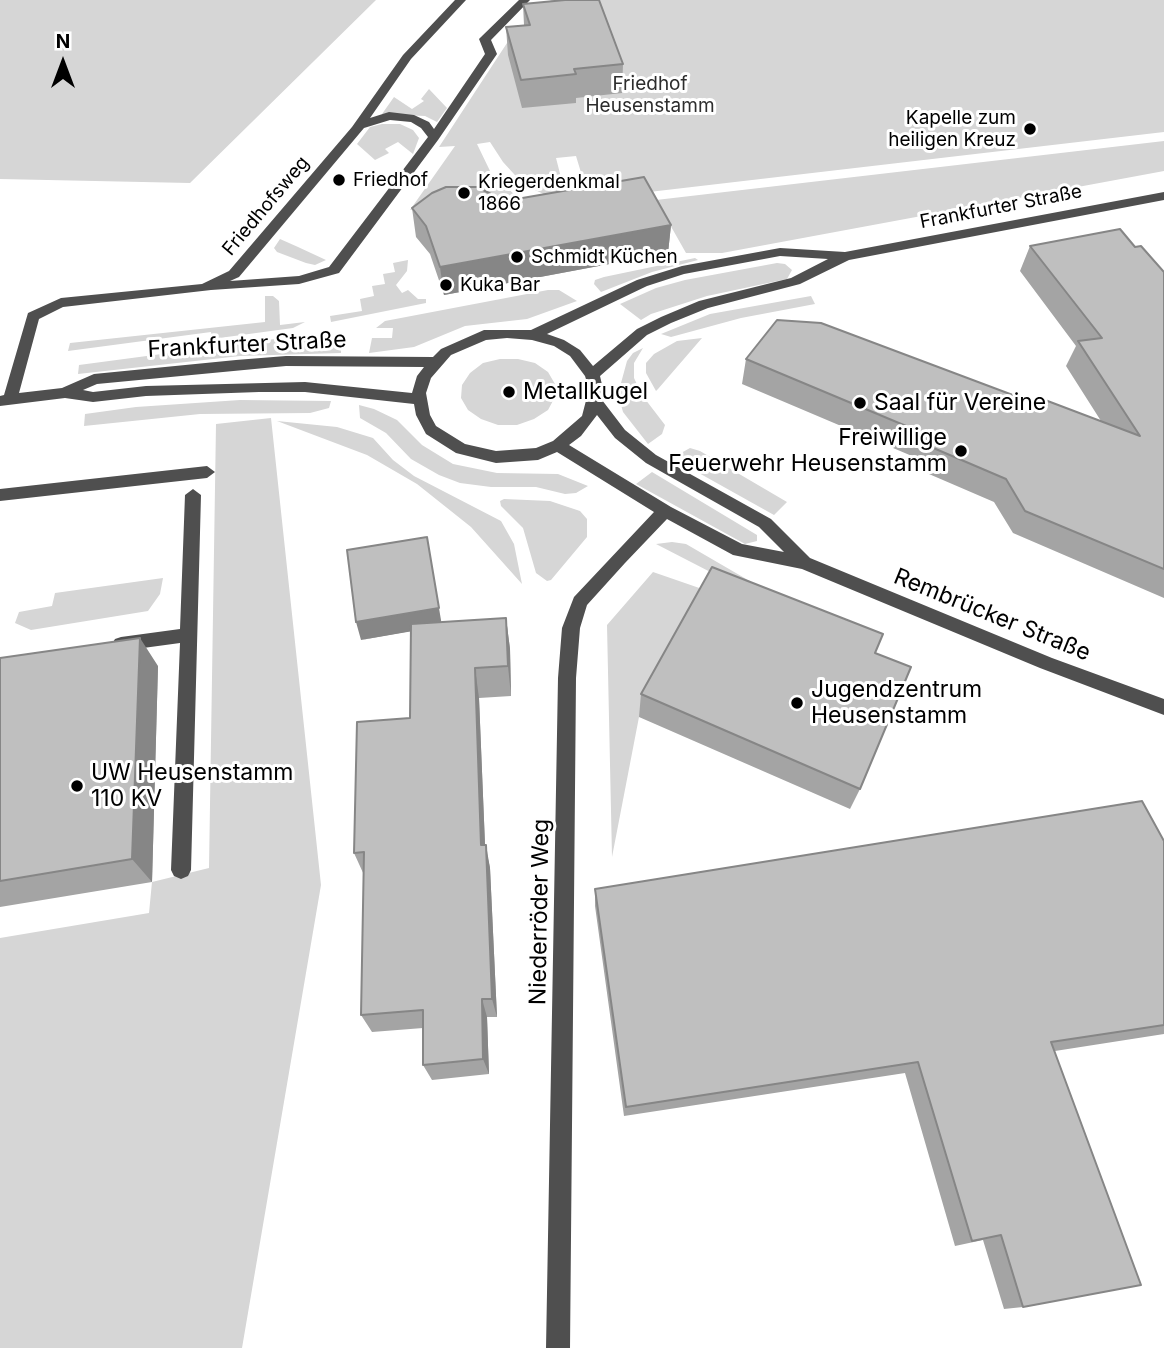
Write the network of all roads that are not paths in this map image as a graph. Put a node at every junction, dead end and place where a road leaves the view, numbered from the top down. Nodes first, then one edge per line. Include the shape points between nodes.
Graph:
1 (461, 0) edge
2 (525, 0) edge
3 (360, 125) junction
4 (434, 136) junction
5 (1164, 196) edge
6 (845, 256) junction
7 (205, 288) junction
8 (533, 335) junction
9 (434, 362) junction
10 (592, 375) junction
11 (65, 393) junction
12 (419, 399) junction
13 (5, 401) edge
14 (595, 401) junction
15 (558, 445) junction
16 (207, 472) dead end
17 (0, 495) edge
18 (193, 495) dead end
19 (665, 511) junction
20 (804, 563) junction
21 (188, 635) junction
22 (108, 646) edge
23 (1164, 707) edge
24 (181, 870) dead end
25 (558, 1348) edge

1 - 3 street, Friedhofsweg via 407,57
2 - 4 street via 485,39 491,54
3 - 4 street via 379,118 414,120
3 - 7 street, Friedhofsweg via 234,274
4 - 7 street via 334,270 299,280
5 - 6 street, Frankfurter Straße
6 - 8 street, Frankfurter Straße via 780,252 682,270 642,283
6 - 10 street, Frankfurter Straße via 796,281 704,304 666,320 642,332
7 - 13 street, Friedhofsweg via 61,303 45,309 33,316
8 - 9 street, Frankfurter Straße via 484,335
8 - 10 street, Frankfurter Straße via 575,353
9 - 11 street, Frankfurter Straße via 236,365 94,379
9 - 12 street via 424,376
10 - 14 street
11 - 12 street, Frankfurter Straße via 93,397 209,388 305,387
11 - 13 street, Frankfurter Straße
12 - 15 street via 432,429 461,449 481,456 538,454
14 - 15 street via 589,418
14 - 20 street, Rembrücker Straße via 620,434 651,459 765,523
15 - 19 street, Rembrücker Straße
16 - 17 street
18 - 21 street
19 - 20 street, Rembrücker Straße via 739,550
19 - 25 street, Niederröder Weg via 580,602 571,628
20 - 23 street, Rembrücker Straße
21 - 22 street
21 - 24 street

